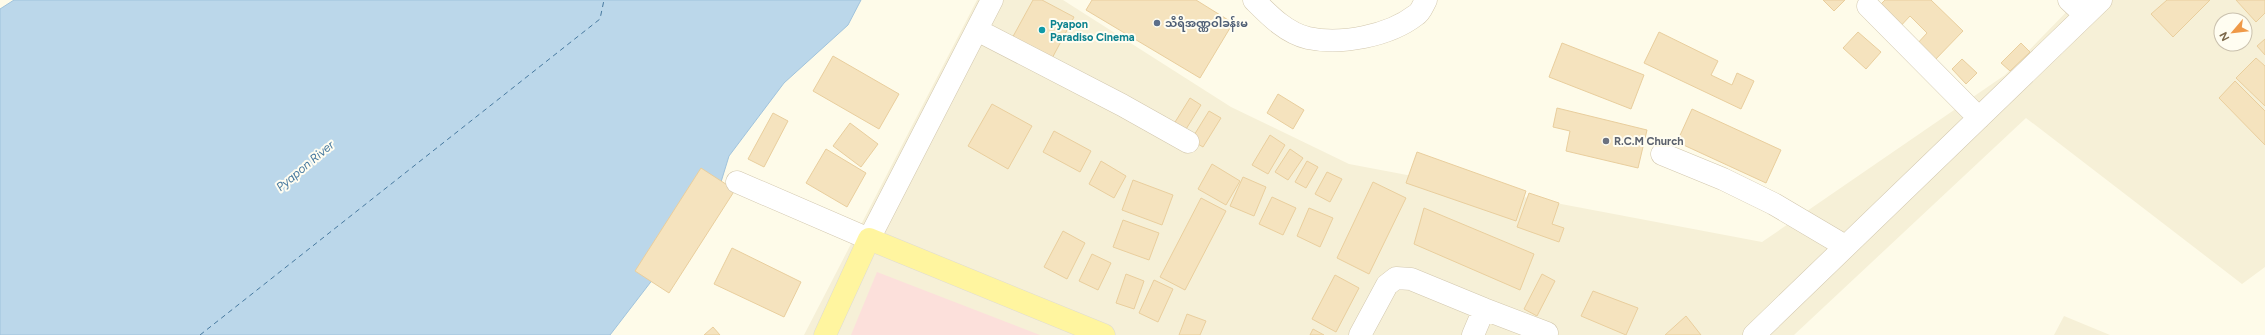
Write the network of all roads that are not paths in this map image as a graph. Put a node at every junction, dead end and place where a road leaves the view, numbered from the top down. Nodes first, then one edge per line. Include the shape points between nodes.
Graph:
1 (992, 0) edge
2 (1254, 0) edge
3 (1426, 0) edge
4 (2069, 0) edge
5 (2101, 0) edge
6 (1868, 6) dead end
7 (2085, 15) junction
8 (977, 30) junction
9 (1979, 118) junction
10 (1188, 142) dead end
11 (1662, 154) dead end
12 (737, 182) dead end
13 (869, 239) junction
14 (1846, 246) junction
15 (1484, 309) junction
16 (1547, 333) dead end
17 (825, 335) edge
18 (1104, 335) edge
19 (1360, 335) edge
20 (1473, 335) edge
21 (1754, 335) edge

1 - 8 street
2 - 3 street via 1276,22 1307,38 1345,40 1379,34 1416,16
4 - 7 street
5 - 7 street
6 - 9 street
7 - 9 street
8 - 10 street
8 - 13 street
9 - 14 street
11 - 14 street via 1723,179 1774,204
12 - 13 street
13 - 17 main road
13 - 18 main road
14 - 21 street
15 - 16 street
15 - 19 street via 1411,279 1396,278 1387,285
15 - 20 street

